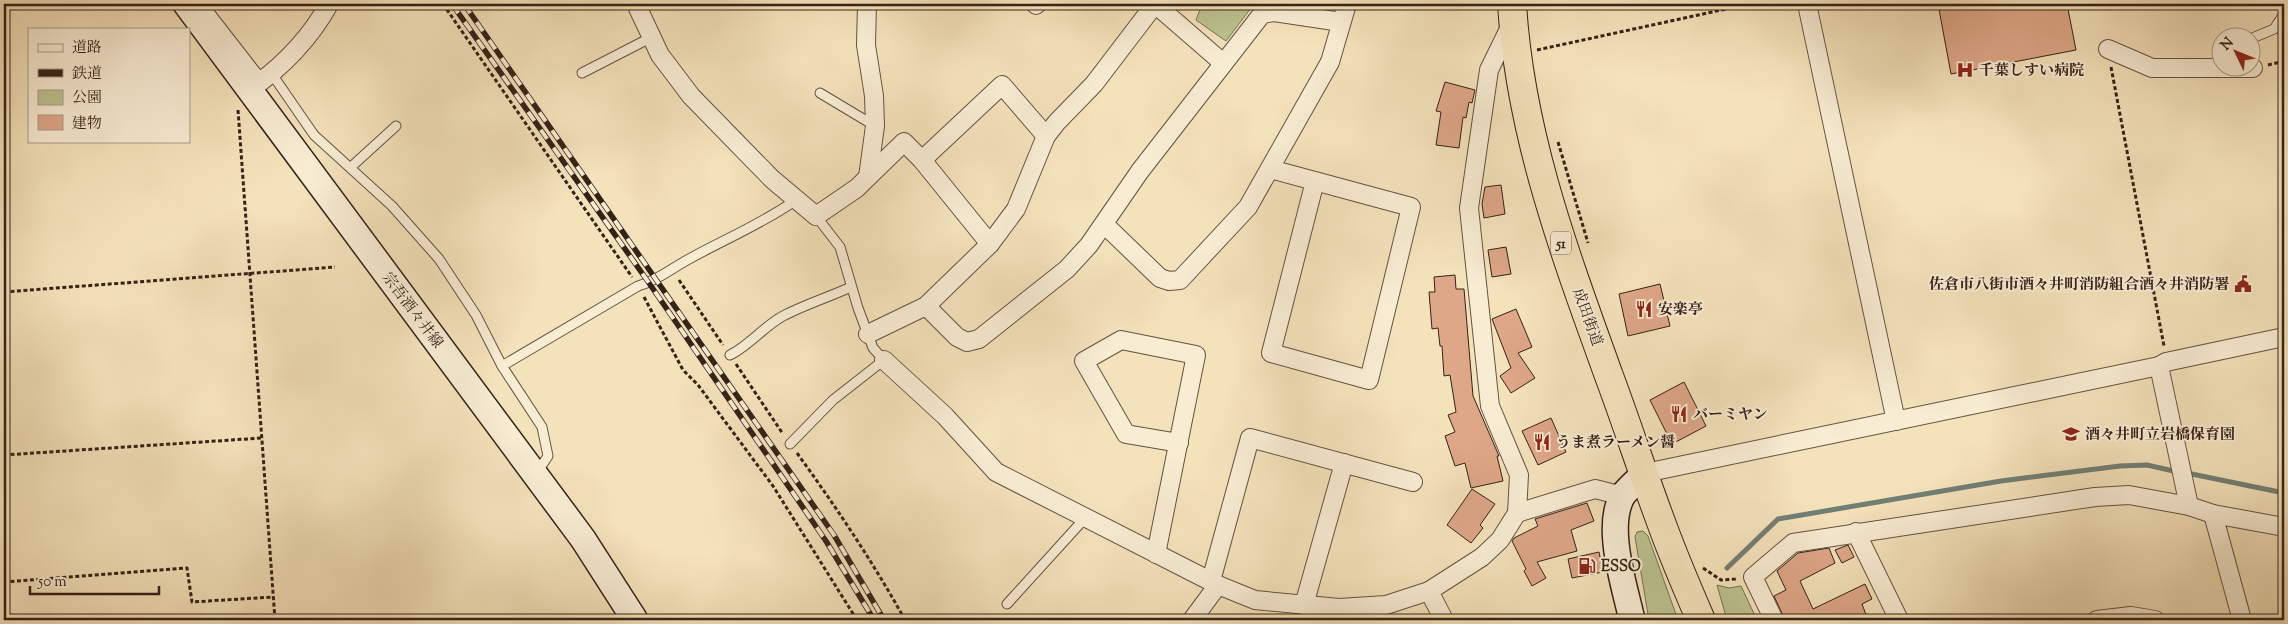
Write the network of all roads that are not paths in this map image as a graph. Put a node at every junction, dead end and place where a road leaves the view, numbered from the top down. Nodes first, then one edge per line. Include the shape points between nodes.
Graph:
1 (186, 4) edge
2 (203, 4) edge
3 (329, 4) edge
4 (636, 4) edge
5 (867, 4) edge
6 (1155, 4) edge
7 (1347, 4) edge
8 (1807, 4) edge
9 (1512, 12) edge
10 (2284, 14) edge
11 (1342, 22) junction
12 (2260, 35) edge
13 (652, 37) junction
14 (2108, 49) road end
15 (1222, 63) junction
16 (2210, 66) edge
17 (582, 73) dead end
18 (250, 93) junction
19 (820, 93) dead end
20 (396, 126) dead end
21 (875, 126) junction
22 (1046, 136) junction
23 (922, 160) junction
24 (351, 167) junction
25 (1270, 169) junction
26 (868, 177) junction
27 (1315, 181) junction
28 (796, 200) junction
29 (816, 216) junction
30 (1104, 224) junction
31 (990, 244) junction
32 (851, 287) junction
33 (926, 306) junction
34 (868, 334) junction
35 (2284, 337) edge
36 (730, 355) dead end
37 (884, 360) junction
38 (2162, 364) junction
39 (502, 366) junction
40 (1896, 421) junction
41 (1179, 443) junction
42 (790, 444) dead end
43 (1344, 463) junction
44 (1645, 473) junction
45 (535, 476) junction
46 (1413, 482) dead end
47 (1623, 496) junction
48 (2189, 506) junction
49 (1517, 513) junction
50 (2212, 514) junction
51 (1086, 517) junction
52 (2284, 527) edge
53 (1856, 532) junction
54 (1156, 554) junction
55 (1214, 583) junction
56 (1429, 591) junction
57 (1007, 604) dead end
58 (1304, 605) junction
59 (2132, 618) edge
60 (635, 620) edge
61 (1192, 620) edge
62 (1444, 620) edge
63 (1632, 620) edge
64 (1701, 620) edge
65 (1774, 620) edge
66 (1899, 620) edge
67 (2097, 620) edge
68 (2155, 620) edge
69 (2242, 620) edge

1 - 18 main road, 宗吾酒々井線
2 - 18 lane
3 - 18 street via 300,44
4 - 13 street
5 - 21 street via 866,45
6 - 15 street
6 - 22 street via 1094,84
7 - 11 street
8 - 40 street
9 - 44 highway, 成田街道 / 51 via 1533,50 1533,148 1562,247
9 - 49 street via 1489,70 1469,208 1490,406 1520,475
10 - 12 lane via 2274,29
11 - 15 street via 1274,12 1262,14
11 - 25 street via 1330,62
13 - 17 lane
13 - 28 street via 660,55 690,96
14 - 16 street via 2152,68
15 - 30 street
18 - 24 lane via 274,77 314,135
18 - 45 main road, 宗吾酒々井線
19 - 21 lane
20 - 24 lane
21 - 26 street
22 - 23 street via 1002,85
22 - 31 street via 1016,209
23 - 26 street via 904,142
23 - 31 street
24 - 39 lane via 392,206 439,259 476,315
25 - 27 street
25 - 30 street via 1248,207 1180,280 1160,278
26 - 29 street
27 - 27 street via 1411,207 1369,380 1271,352
28 - 29 street
28 - 39 lane via 757,225 638,286
29 - 32 lane via 840,246
30 - 33 street via 1067,269 979,339 967,342 957,337
31 - 33 street
32 - 34 lane
32 - 36 lane via 784,316 744,348
33 - 34 street
34 - 37 lane via 873,348
35 - 38 street
37 - 42 lane via 833,400
37 - 51 street via 945,416 996,472
38 - 40 street
38 - 48 street
39 - 45 lane via 542,427 548,456
40 - 44 street
41 - 41 street via 1196,355 1121,340 1084,360 1126,434
41 - 54 street
43 - 46 street
43 - 55 street via 1250,438
43 - 58 street
44 - 47 main road
44 - 64 highway, 成田街道 / 51 via 1660,522
45 - 60 main road, 宗吾酒々井線 via 583,540
47 - 49 street via 1594,488
47 - 63 main road via 1616,515 1616,542
48 - 50 street
48 - 53 street via 2129,495 2112,496
49 - 56 street via 1500,540 1482,557
50 - 52 street
50 - 69 street
51 - 54 street
51 - 57 lane
53 - 65 street via 1792,542 1753,577
53 - 66 street
54 - 55 street
55 - 58 street via 1256,600
55 - 61 street
56 - 58 street via 1386,605 1339,608
56 - 62 street
59 - 67 street
59 - 68 street

